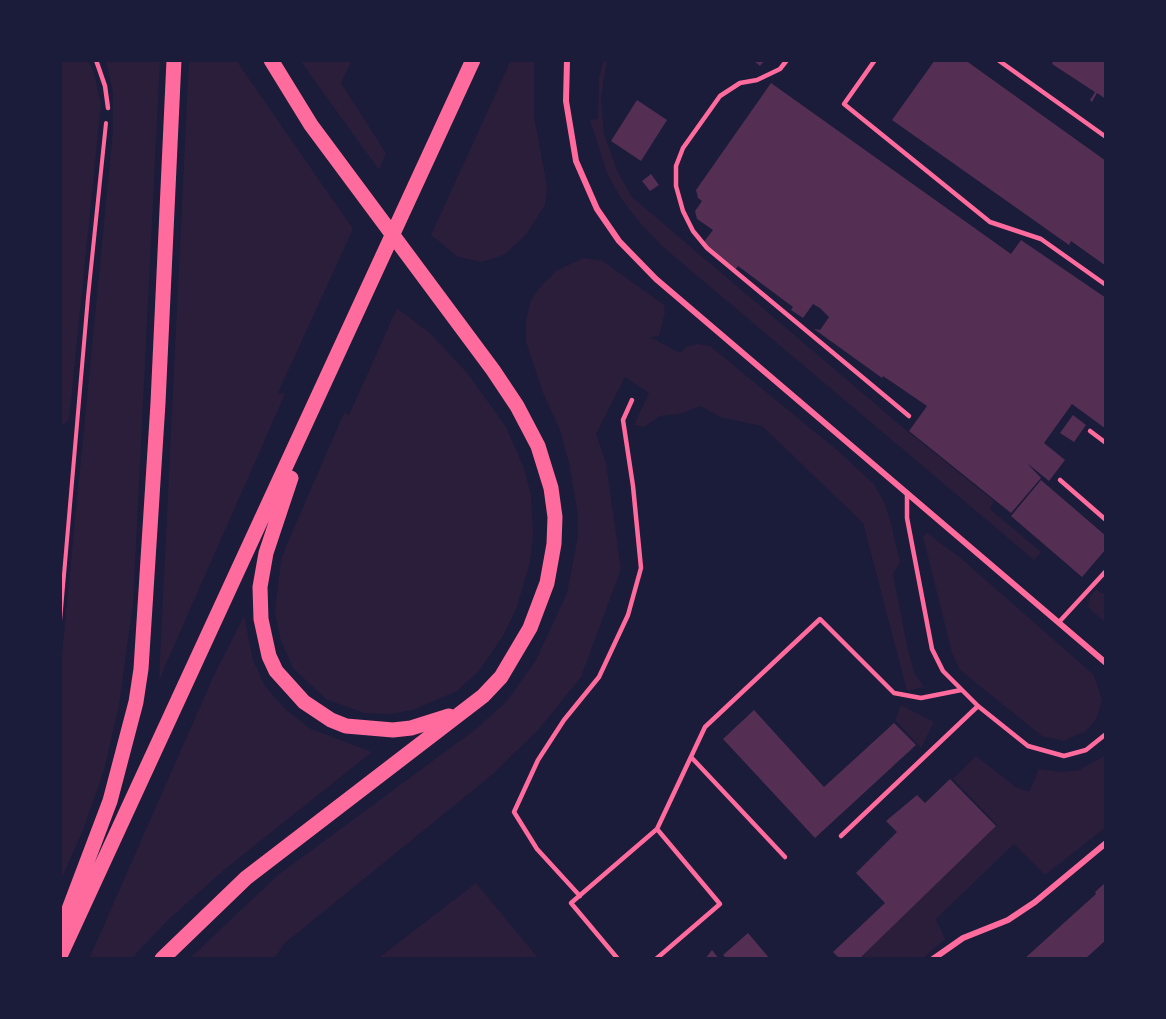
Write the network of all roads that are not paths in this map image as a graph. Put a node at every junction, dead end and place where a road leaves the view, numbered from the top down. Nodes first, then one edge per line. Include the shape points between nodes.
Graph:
1 (96, 60) edge
2 (174, 60) edge
3 (271, 60) edge
4 (473, 60) edge
5 (567, 60) edge
6 (787, 60) edge
7 (875, 60) edge
8 (998, 60) edge
9 (1010, 60) edge
10 (1006, 66) junction
11 (108, 108) road end
12 (1106, 137) edge
13 (1106, 285) edge
14 (632, 400) dead end
15 (314, 409) junction
16 (909, 416) dead end
17 (1089, 431) dead end
18 (1106, 443) edge
19 (1060, 480) dead end
20 (907, 494) junction
21 (1106, 520) edge
22 (1106, 570) edge
23 (1059, 622) junction
24 (1106, 663) edge
25 (960, 690) junction
26 (978, 706) junction
27 (466, 710) junction
28 (1106, 735) edge
29 (691, 756) junction
30 (657, 829) junction
31 (841, 836) dead end
32 (1106, 843) edge
33 (785, 857) dead end
34 (580, 896) junction
35 (60, 933) edge
36 (60, 956) edge
37 (162, 959) edge
38 (618, 959) edge
39 (656, 959) edge
40 (933, 959) edge

1 - 11 lane
2 - 35 main road via 141,669 110,801
3 - 27 main road via 336,160 506,387 543,459 555,517 547,583 516,654 501,676
4 - 15 main road
5 - 20 street via 566,101 576,161 597,209 619,241 656,279
6 - 16 lane via 780,69 740,83 720,96 683,148 676,166 676,186 683,211 707,248
7 - 13 lane via 844,104 990,222 1031,234
8 - 10 lane
9 - 10 lane
10 - 12 lane
14 - 34 lane via 622,420 641,568 628,615 598,677 538,760 514,812 537,849
15 - 27 main road via 266,553 260,587 261,619 276,671 304,702 346,726 369,730 411,728
15 - 36 main road
17 - 18 lane
19 - 21 lane
20 - 23 street
20 - 25 lane via 907,518 932,649 943,671
22 - 23 lane
23 - 24 street
25 - 26 lane
25 - 29 lane via 921,698 894,693 820,619 705,727
26 - 28 lane via 1028,746 1045,753 1064,756 1086,750
26 - 31 lane
27 - 37 main road via 246,878
29 - 30 lane
29 - 33 lane
30 - 34 lane
30 - 39 lane via 720,904
32 - 40 street via 1008,920 963,938
34 - 38 lane via 570,903

